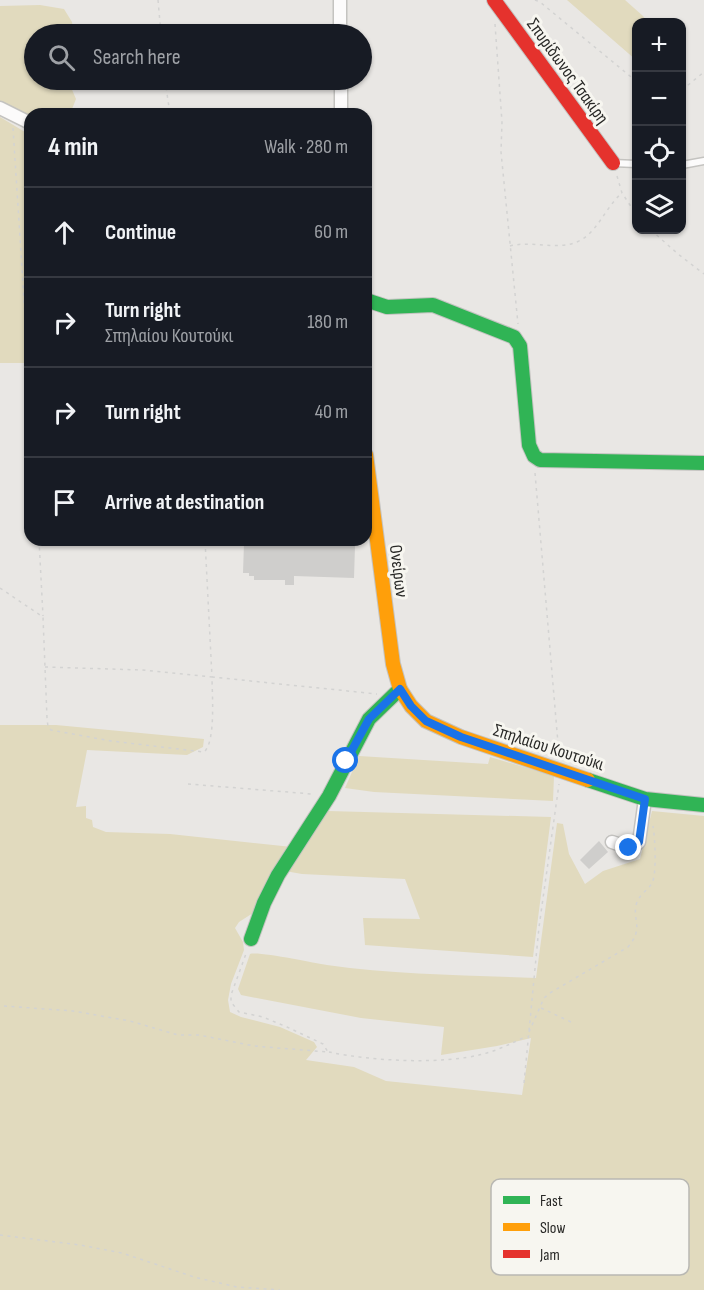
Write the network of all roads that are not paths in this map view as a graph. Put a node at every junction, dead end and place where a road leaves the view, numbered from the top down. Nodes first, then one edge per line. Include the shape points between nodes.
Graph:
1 (340, 0) edge
2 (494, 0) edge
3 (340, 24) edge
4 (341, 90) edge
5 (0, 108) edge
6 (341, 108) edge
7 (24, 120) edge
8 (704, 160) edge
9 (613, 163) joint
10 (632, 164) edge
11 (686, 164) edge
12 (372, 302) edge
13 (704, 463) edge
14 (372, 501) edge
15 (395, 694) junction
16 (645, 799) junction
17 (704, 805) edge
18 (612, 842) dead end
19 (251, 939) road end

1 - 3 street
2 - 9 street, Σπυρίδωνος Τσακίρη
4 - 6 street
5 - 7 street
8 - 11 lane
9 - 10 lane
12 - 13 street via 387,307 433,305 514,337 520,346 529,445 540,460
14 - 15 street, Ονείρων
15 - 16 street, Σπηλαίου Κουτούκι via 426,721 461,737
15 - 19 street via 369,719 329,796 278,875
16 - 17 street, Σπηλαίου Κουτούκι
16 - 18 street via 637,845 629,848

